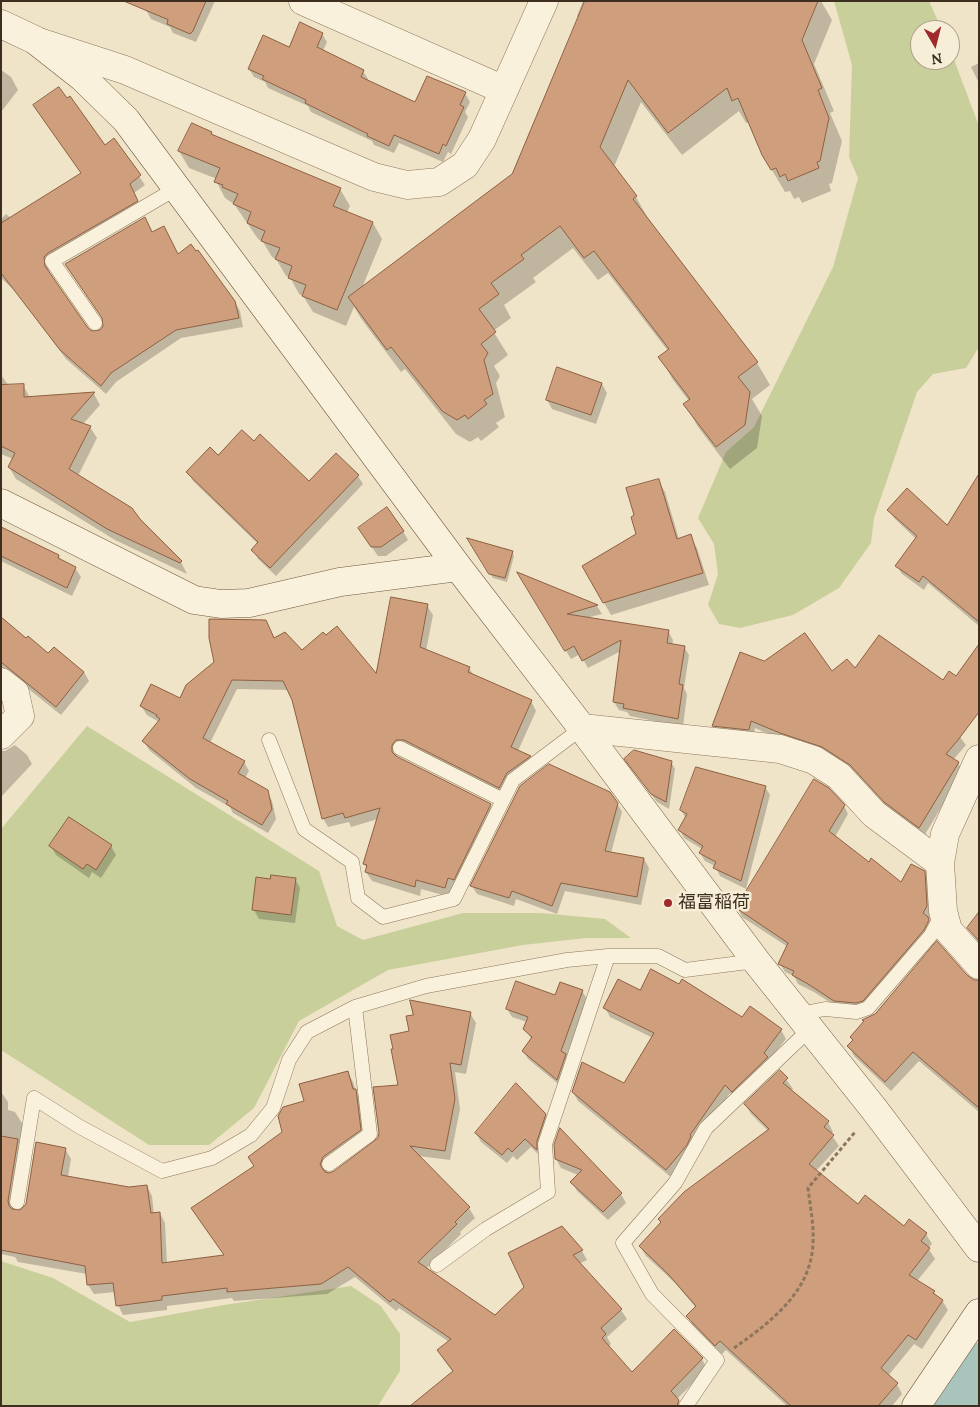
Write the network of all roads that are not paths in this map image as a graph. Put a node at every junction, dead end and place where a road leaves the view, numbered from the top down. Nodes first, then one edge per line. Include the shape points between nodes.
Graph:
1 (302, 1) edge
2 (544, 1) edge
3 (15, 33) edge
4 (504, 90) junction
5 (177, 188) junction
6 (95, 323) dead end
7 (1, 503) edge
8 (458, 567) junction
9 (1, 682) edge
10 (582, 728) junction
11 (1, 735) edge
12 (269, 740) dead end
13 (400, 748) dead end
14 (979, 759) edge
15 (503, 800) junction
16 (940, 863) junction
17 (943, 911) junction
18 (608, 956) junction
19 (756, 961) junction
20 (979, 965) edge
21 (355, 1007) junction
22 (804, 1022) junction
23 (329, 1164) dead end
24 (17, 1202) dead end
25 (979, 1248) edge
26 (437, 1265) dead end
27 (979, 1313) edge
28 (686, 1406) edge
29 (916, 1406) edge

1 - 4 street
2 - 4 street
3 - 4 street via 125,70 374,177 407,185 439,182 465,165 482,139
3 - 5 street via 82,77 126,120
5 - 6 lane via 52,261
5 - 8 street
7 - 8 street via 194,600 221,604 249,603 340,582
8 - 10 street
9 - 11 street via 15,693 20,716
10 - 15 lane via 514,780
10 - 16 street via 780,749 814,760 839,776 874,814
10 - 19 street
12 - 15 lane via 304,829 352,862 358,898 383,917 454,899
13 - 15 lane
14 - 16 street via 945,834
16 - 17 street
17 - 20 street via 948,930
17 - 22 lane via 931,934 868,1008 857,1012 825,1009
18 - 19 lane via 658,956 685,970
18 - 21 lane via 567,960 426,986
18 - 26 lane via 545,1144 548,1192 486,1229
19 - 22 street
21 - 23 lane via 370,1134
21 - 24 lane via 307,1032 289,1060 273,1108 251,1135 212,1158 162,1171 34,1098
22 - 25 street
22 - 28 lane via 706,1128 675,1184 623,1243 652,1294 717,1360
27 - 29 street

